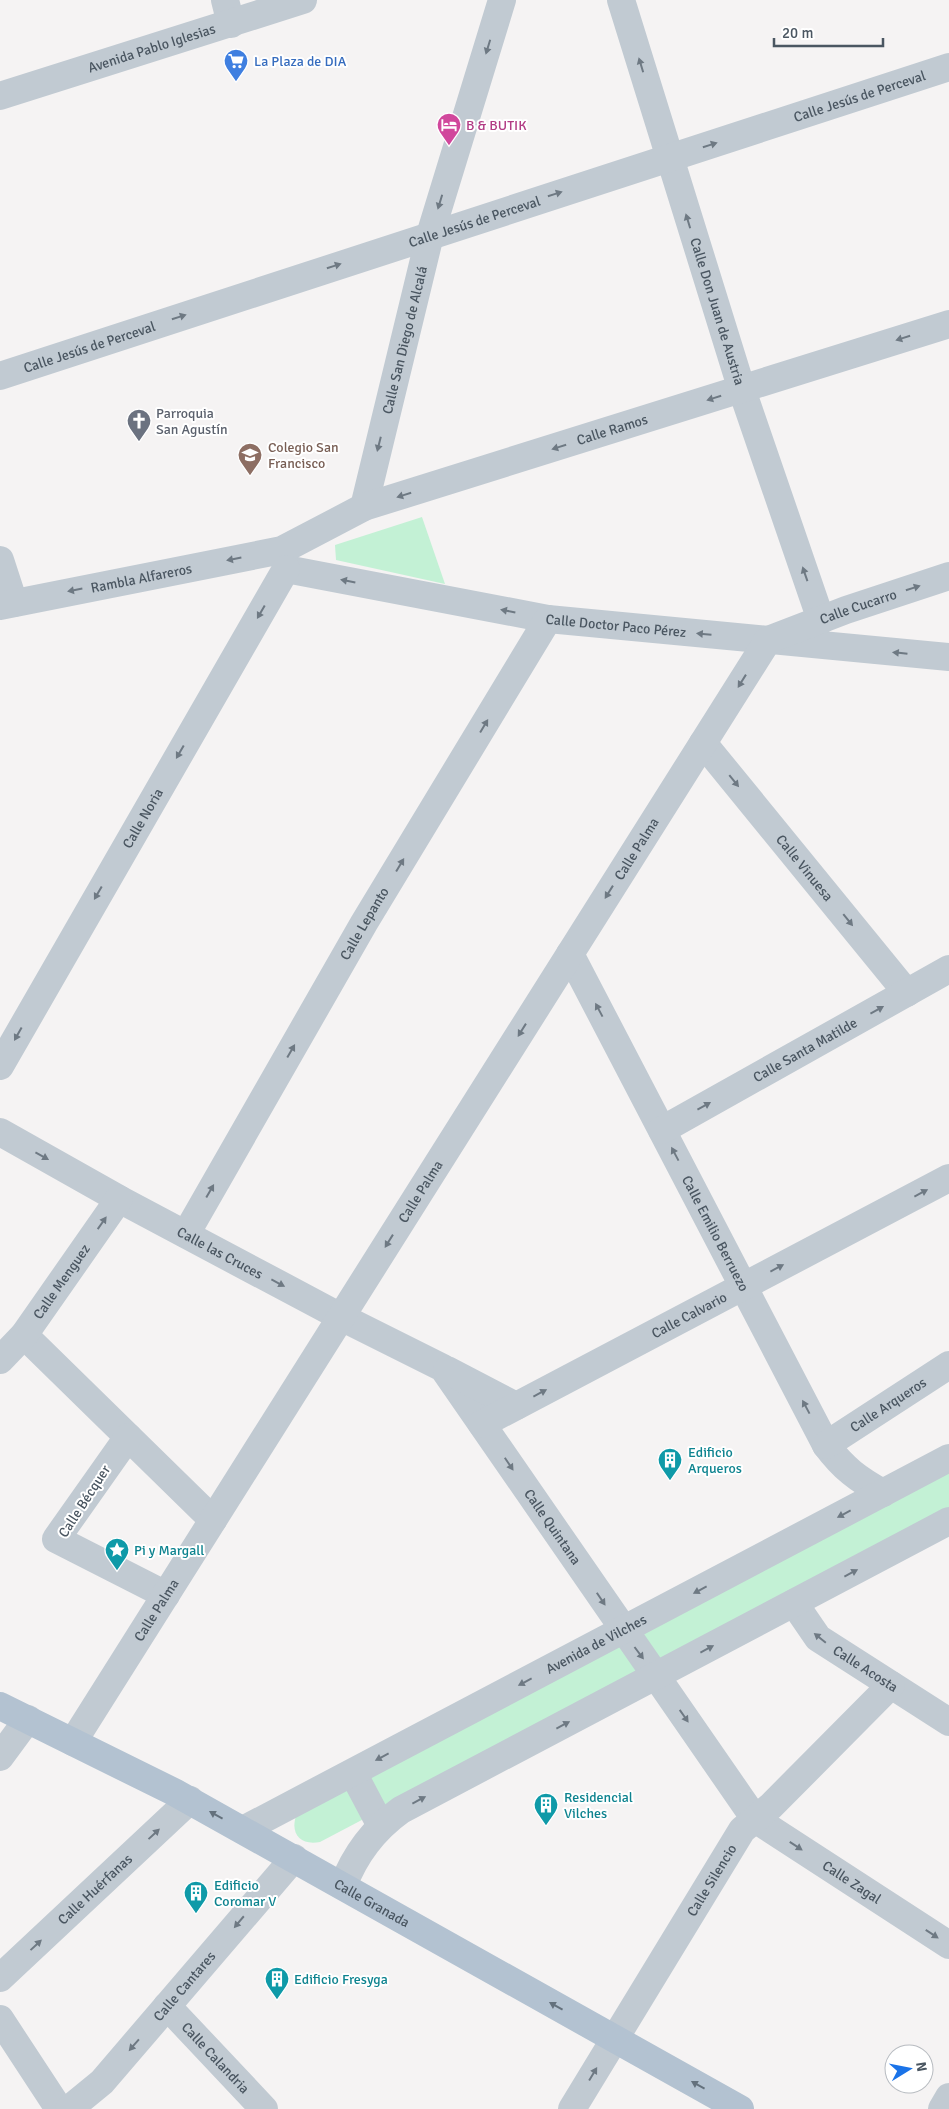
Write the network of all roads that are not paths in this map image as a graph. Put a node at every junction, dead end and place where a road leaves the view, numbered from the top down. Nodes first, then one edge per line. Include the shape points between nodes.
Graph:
1 (303, 0) edge
2 (502, 0) edge
3 (621, 0) edge
4 (228, 12) edge
5 (949, 67) edge
6 (0, 96) edge
7 (669, 158) junction
8 (430, 235) junction
9 (949, 324) edge
10 (0, 376) edge
11 (742, 390) junction
12 (364, 507) junction
13 (0, 560) edge
14 (284, 560) junction
15 (949, 576) edge
16 (7, 604) edge
17 (548, 619) junction
18 (822, 620) junction
19 (768, 640) junction
20 (949, 657) edge
21 (703, 743) junction
22 (570, 954) junction
23 (949, 969) edge
24 (907, 993) junction
25 (0, 1066) edge
26 (662, 1130) junction
27 (0, 1132) edge
28 (949, 1178) edge
29 (119, 1199) junction
30 (186, 1234) junction
31 (743, 1286) junction
32 (341, 1317) junction
33 (24, 1335) junction
34 (0, 1360) edge
35 (949, 1365) edge
36 (443, 1368) junction
37 (516, 1406) junction
38 (482, 1424) junction
39 (128, 1437) junction
40 (826, 1445) junction
41 (949, 1458) edge
42 (883, 1493) junction
43 (213, 1520) junction
44 (949, 1521) edge
45 (166, 1595) junction
46 (794, 1603) junction
47 (622, 1630) junction
48 (656, 1676) junction
49 (892, 1685) junction
50 (0, 1706) edge
51 (28, 1719) junction
52 (949, 1722) edge
53 (74, 1742) junction
54 (0, 1757) edge
55 (353, 1773) junction
56 (190, 1800) junction
57 (755, 1819) junction
58 (381, 1826) junction
59 (243, 1830) junction
60 (294, 1858) junction
61 (343, 1886) junction
62 (949, 1945) edge
63 (0, 1978) edge
64 (167, 2006) junction
65 (0, 2020) edge
66 (615, 2039) junction
67 (949, 2097) edge
68 (59, 2109) edge
69 (69, 2109) edge
70 (264, 2109) edge
71 (572, 2109) edge
72 (740, 2109) edge
73 (942, 2109) edge

1 - 4 street, Avenida Pablo Iglesias
2 -> 8 street, Calle San Diego de Alcalá
7 -> 3 street, Calle Don Juan de Austria
4 - 6 street, Avenida Pablo Iglesias
7 -> 5 street, Calle Jesús de Perceval
8 -> 7 street, Calle Jesús de Perceval
11 -> 7 street, Calle Don Juan de Austria
10 -> 8 street, Calle Jesús de Perceval
8 -> 12 street, Calle San Diego de Alcalá
9 -> 11 street, Calle Ramos
11 -> 12 street, Calle Ramos
18 -> 11 street, Calle Don Juan de Austria
12 - 14 street, Calle Ramos
13 - 16 street
14 -> 16 street, Rambla Alfareros
17 -> 14 street, Calle Doctor Paco Pérez
14 -> 25 street, Calle Noria
18 -> 15 street, Calle Cucarro
19 -> 17 street, Calle Doctor Paco Pérez
30 -> 17 street, Calle Lepanto via 364,923
18 - 19 street, Calle Cucarro
20 -> 19 street, Calle Doctor Paco Pérez
19 -> 21 street, Calle Palma
21 -> 22 street, Calle Palma
21 -> 24 street, Calle Vinuesa
26 -> 22 street, Calle Emilio Berruezo
22 -> 32 street, Calle Palma
23 - 24 street, Calle Santa Matilde
26 -> 24 street, Calle Santa Matilde
31 -> 26 street, Calle Emilio Berruezo
27 -> 29 street, Calle las Cruces
31 -> 28 street, Calle Calvario
29 - 30 street, Calle las Cruces
33 -> 29 street, Calle Menguez
30 -> 32 street, Calle las Cruces
37 -> 31 street, Calle Calvario
40 -> 31 street, Calle Emilio Berruezo
32 - 36 street, Calle las Cruces
32 - 43 street, Calle Palma
33 - 34 street, Calle Menguez
33 - 39 street
35 - 40 street, Calle Arqueros
36 - 37 street, Calle las Cruces
36 - 38 street, Calle las Cruces
37 - 38 street, Calle Calvario
38 -> 47 street, Calle Quintana
39 - 43 street
39 - 45 street, Calle Bécquer via 56,1539
40 - 42 street, Calle Emilio Berruezo via 856,1478
41 - 42 street, Avenida de Vilches
42 -> 47 street, Avenida de Vilches
43 - 45 street, Calle Palma
46 -> 44 street
45 - 53 street, Calle Palma
48 -> 46 street
49 -> 46 street, Calle Acosta via 818,1638
47 -> 48 street, Calle Quintana
47 -> 55 street, Avenida de Vilches
48 -> 57 street
58 -> 48 street via 401,1810
49 - 52 street, Calle Acosta
49 - 57 street, Calle Silencio
50 - 51 main road, Calle Granada
51 - 53 main road, Calle Granada
51 - 54 street
53 - 56 main road, Calle Granada
55 - 58 street
55 - 59 street, Avenida de Vilches
59 -> 56 main road, Calle Granada
63 -> 56 street, Calle Huérfanas
57 -> 62 street, Calle Zagal
57 - 66 street, Calle Silencio via 742,1830
58 - 61 street via 360,1850
59 - 60 main road, Calle Granada
60 - 61 main road, Calle Granada
60 -> 64 street, Calle Cantares
66 -> 61 main road, Calle Granada
64 -> 69 street, Calle Cantares via 102,2082
64 - 70 street, Calle Calandria
65 - 68 street
71 -> 66 street, Calle Silencio
72 -> 66 main road, Calle Granada
67 - 73 street

